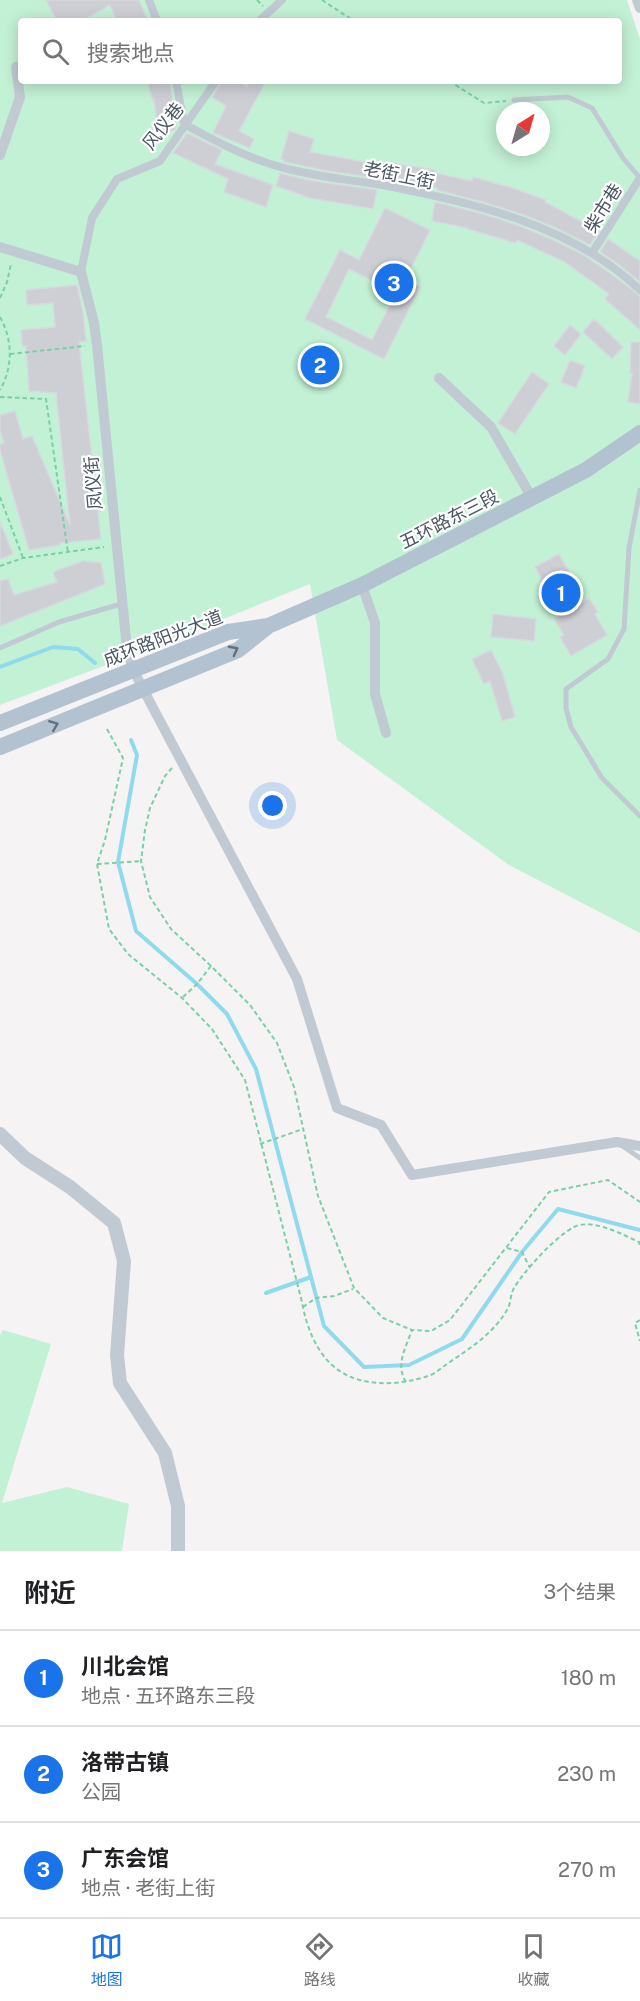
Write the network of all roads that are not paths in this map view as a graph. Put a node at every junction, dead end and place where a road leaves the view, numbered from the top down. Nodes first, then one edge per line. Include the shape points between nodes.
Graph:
1 (149, 0) edge
2 (282, 0) edge
3 (637, 0) edge
4 (640, 8) edge
5 (157, 18) edge
6 (263, 18) edge
7 (16, 67) dead end
8 (18, 82) edge
9 (18, 84) edge
10 (177, 84) edge
11 (214, 84) edge
12 (514, 100) road end
13 (184, 124) junction
14 (0, 155) edge
15 (640, 178) edge
16 (0, 247) edge
17 (592, 254) junction
18 (81, 272) junction
19 (640, 290) edge
20 (439, 378) dead end
21 (640, 433) edge
22 (640, 490) edge
23 (532, 498) junction
24 (362, 585) junction
25 (121, 604) junction
26 (268, 626) junction
27 (0, 648) edge
28 (133, 669) junction
29 (143, 689) junction
30 (0, 723) edge
31 (386, 734) dead end
32 (0, 747) edge
33 (640, 816) edge
34 (0, 1134) edge
35 (617, 1142) junction
36 (640, 1146) edge
37 (640, 1158) edge
38 (178, 1551) edge

1 - 5 street
2 - 6 street
3 - 4 street
7 - 8 street
9 - 14 street via 20,97
10 - 13 street
11 - 13 street, 风仪巷
12 - 15 lane via 568,97 592,108
13 - 17 street, 老街上街 via 233,150 283,168 389,187 526,221
13 - 18 street, 风仪巷 via 160,160 117,179 92,218
15 - 17 street, 柴市巷
16 - 18 street
17 - 19 street, 老街上街
18 - 25 street, 凤仪街 via 97,345
20 - 23 street via 491,428
21 - 23 main road, 五环路东三段 via 586,470
22 - 33 lane via 629,548 624,629 608,659 566,689 571,727 602,778
23 - 24 main road, 五环路东三段
24 - 26 main road, 五环路东三段
24 - 31 street via 375,623 375,693
25 - 27 lane via 59,622
25 - 28 street, 凤仪街
26 - 28 main road, 成环路阳光大道 via 228,632
29 -> 26 main road, 成环路阳光大道 via 238,650
28 - 29 street, 凤仪街
28 - 30 main road, 成环路阳光大道
32 -> 29 main road, 成环路阳光大道
29 - 35 street, 凤仪街 via 297,979 337,1108 381,1125 412,1175
34 - 38 street via 24,1158 70,1187 114,1223 124,1261 117,1355 120,1383 165,1453 178,1506
35 - 36 street
35 - 37 lane

